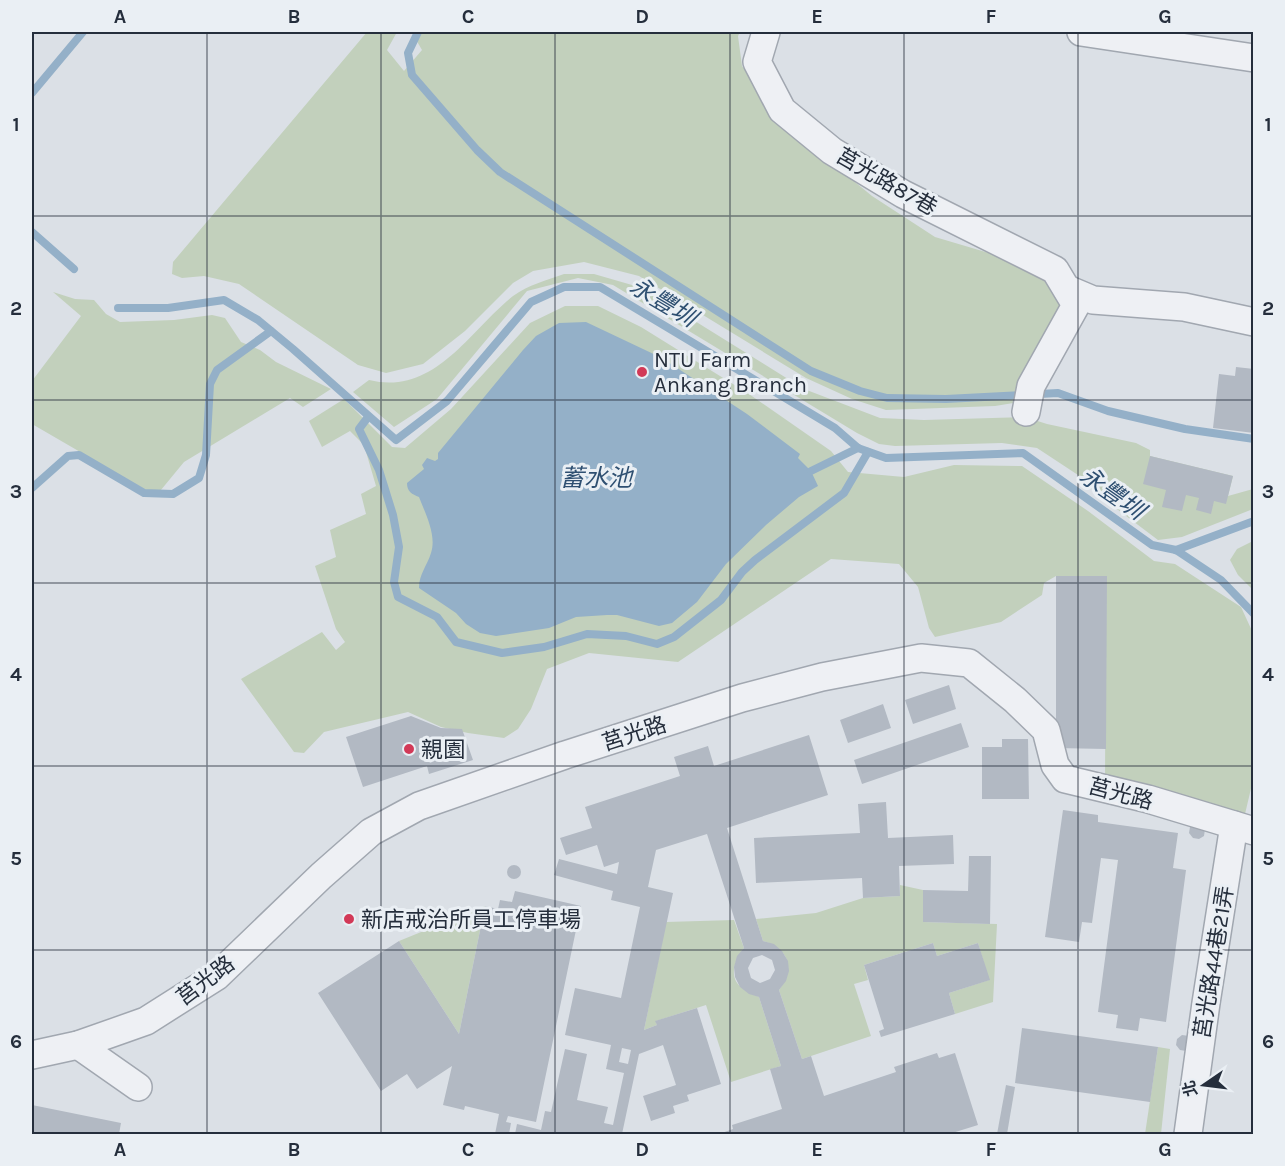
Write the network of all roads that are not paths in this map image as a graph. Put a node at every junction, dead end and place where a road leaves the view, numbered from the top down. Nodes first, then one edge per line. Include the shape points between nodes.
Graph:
1 (766, 32) edge
2 (1081, 32) edge
3 (1254, 58) edge
4 (1067, 289) junction
5 (1254, 322) edge
6 (1026, 412) dead end
7 (1244, 828) edge
8 (78, 1045) junction
9 (32, 1055) edge
10 (138, 1087) dead end
11 (1188, 1134) edge

1 - 4 lane, 莒光路87巷 via 758,62 783,110 832,151 903,194 1055,270
2 - 3 lane
4 - 5 lane, 莒光路87巷 via 1093,300 1184,307
4 - 6 lane via 1076,305 1031,386
7 - 8 lane, 莒光路 via 1065,778 1055,765 1047,730 969,663 921,658 882,665 742,698 419,806 370,832 217,976 146,1022
7 - 11 lane, 莒光路44巷21弄 via 1206,1004
8 - 9 lane, 莒光路
8 - 10 lane

